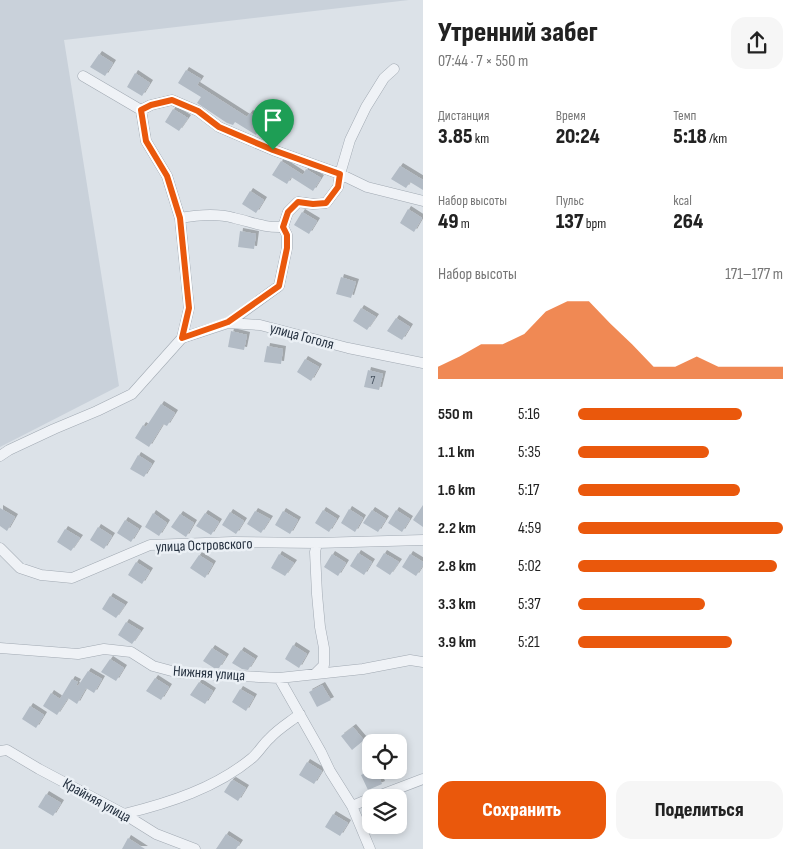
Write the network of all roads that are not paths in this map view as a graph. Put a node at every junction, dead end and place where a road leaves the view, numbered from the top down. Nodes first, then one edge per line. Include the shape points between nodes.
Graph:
1 (394, 69) dead end
2 (84, 76) dead end
3 (141, 110) junction
4 (340, 174) junction
5 (423, 201) edge
6 (180, 218) junction
7 (283, 227) junction
8 (228, 322) junction
9 (182, 338) junction
10 (423, 363) edge
11 (0, 456) edge
12 (423, 540) edge
13 (317, 543) junction
14 (0, 548) edge
15 (0, 648) edge
16 (423, 662) edge
17 (315, 674) junction
18 (279, 678) junction
19 (300, 714) junction
20 (0, 751) edge
21 (423, 779) edge
22 (396, 789) edge
23 (362, 802) edge
24 (352, 806) junction
25 (124, 814) junction
26 (195, 849) edge
27 (370, 849) edge

1 - 4 street via 384,78 366,107 350,140
2 - 3 street
3 - 4 street via 172,100 198,111 219,127
3 - 6 street via 146,141 167,176
4 - 5 street via 367,187
4 - 7 street via 338,187 326,203 298,202 288,212
6 - 7 street via 215,215 260,226
6 - 9 street via 189,308
7 - 8 street via 287,248 279,286
8 - 9 street, улица Гоголя
8 - 10 street, улица Гоголя via 260,325
9 - 11 street via 132,394
12 - 13 street, улица Островского
13 - 14 street, улица Островского via 150,545 72,578 41,575 20,568
13 - 17 street via 317,594 324,665
15 - 18 street, Нижняя улица via 78,654 104,649 131,652 153,666 179,673
16 - 17 street, Нижняя улица via 410,660
17 - 18 street, Нижняя улица
18 - 19 street
19 - 24 street
19 - 25 street via 270,737 253,757 226,776 187,795
20 - 25 street, Крайняя улица via 7,750
21 - 22 street
23 - 24 street
24 - 27 street
25 - 26 street, Крайняя улица via 156,834

